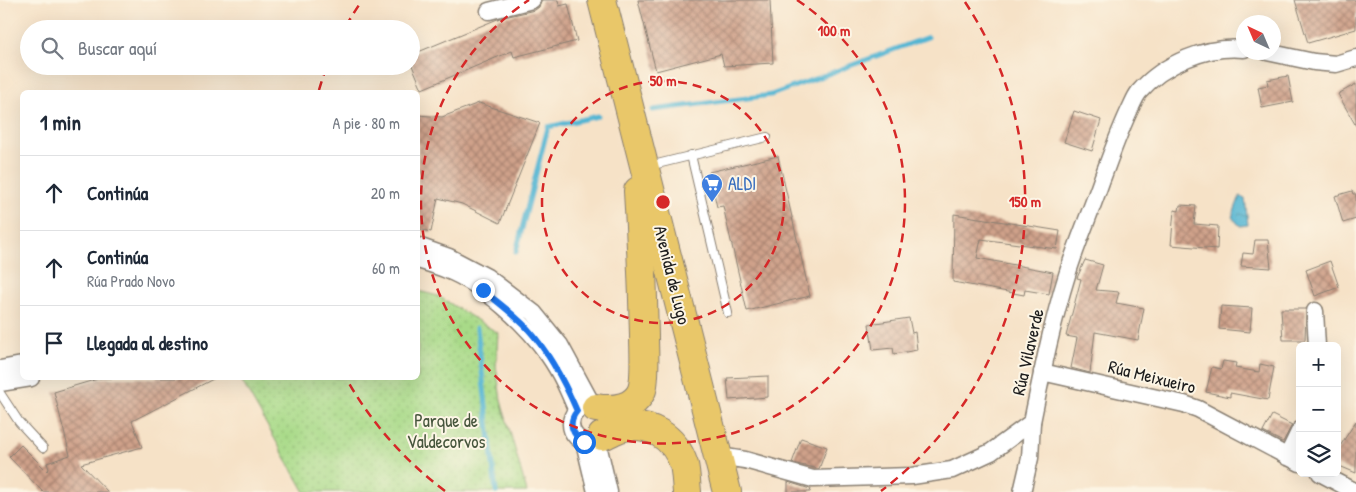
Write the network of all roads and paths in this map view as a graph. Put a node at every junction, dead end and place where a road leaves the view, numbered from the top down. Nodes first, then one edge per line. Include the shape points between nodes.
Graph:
1 (532, 0) edge
2 (602, 0) edge
3 (489, 11) dead end
4 (1236, 48) edge
5 (1281, 56) edge
6 (1356, 58) edge
7 (635, 130) junction
8 (767, 137) dead end
9 (692, 155) junction
10 (644, 167) junction
11 (420, 247) edge
12 (420, 261) edge
13 (1316, 311) dead end
14 (728, 312) dead end
15 (1317, 342) edge
16 (20, 365) edge
17 (0, 369) edge
18 (1042, 372) junction
19 (20, 380) edge
20 (0, 383) edge
21 (0, 393) edge
22 (589, 408) junction
23 (1032, 422) junction
24 (1300, 432) edge
25 (594, 440) junction
26 (43, 448) dead end
27 (718, 456) junction
28 (1293, 460) edge
29 (1328, 477) edge
30 (596, 492) edge
31 (609, 492) edge
32 (687, 492) edge
33 (727, 492) edge
34 (1022, 492) edge
35 (1356, 492) edge

1 - 3 street
2 - 7 highway, Avenida de Lugo
4 - 18 street, Rúa Vilaverde via 1209,51 1184,60 1166,69 1137,94 1067,275
5 - 6 street via 1336,64
7 - 10 highway, Avenida de Lugo
7 - 22 highway via 643,282 642,389 632,403 607,410
8 - 9 lane
9 - 10 lane
9 - 14 lane
10 - 27 highway, Avenida de Lugo
11 - 22 street via 450,257 486,277 534,313 560,346
12 - 22 street via 448,270 483,290 526,328 549,356 566,386
13 - 15 street
16 - 17 street
18 - 23 street, Rúa Vilaverde
18 - 28 street, Rúa Meixueiro via 1184,404
19 - 20 street
21 - 26 lane via 19,422
22 - 25 street via 605,415 607,421 606,431
22 - 25 street via 574,415 571,427 576,437
23 - 27 street, Rúa Vilaverde via 991,452 952,470 912,476 814,479
23 - 34 street via 1030,458
24 - 28 street
25 - 30 street
25 - 31 street
25 - 32 highway via 620,428 641,426 655,430 667,437 680,454
27 - 33 highway, Avenida de Lugo
29 - 35 street

